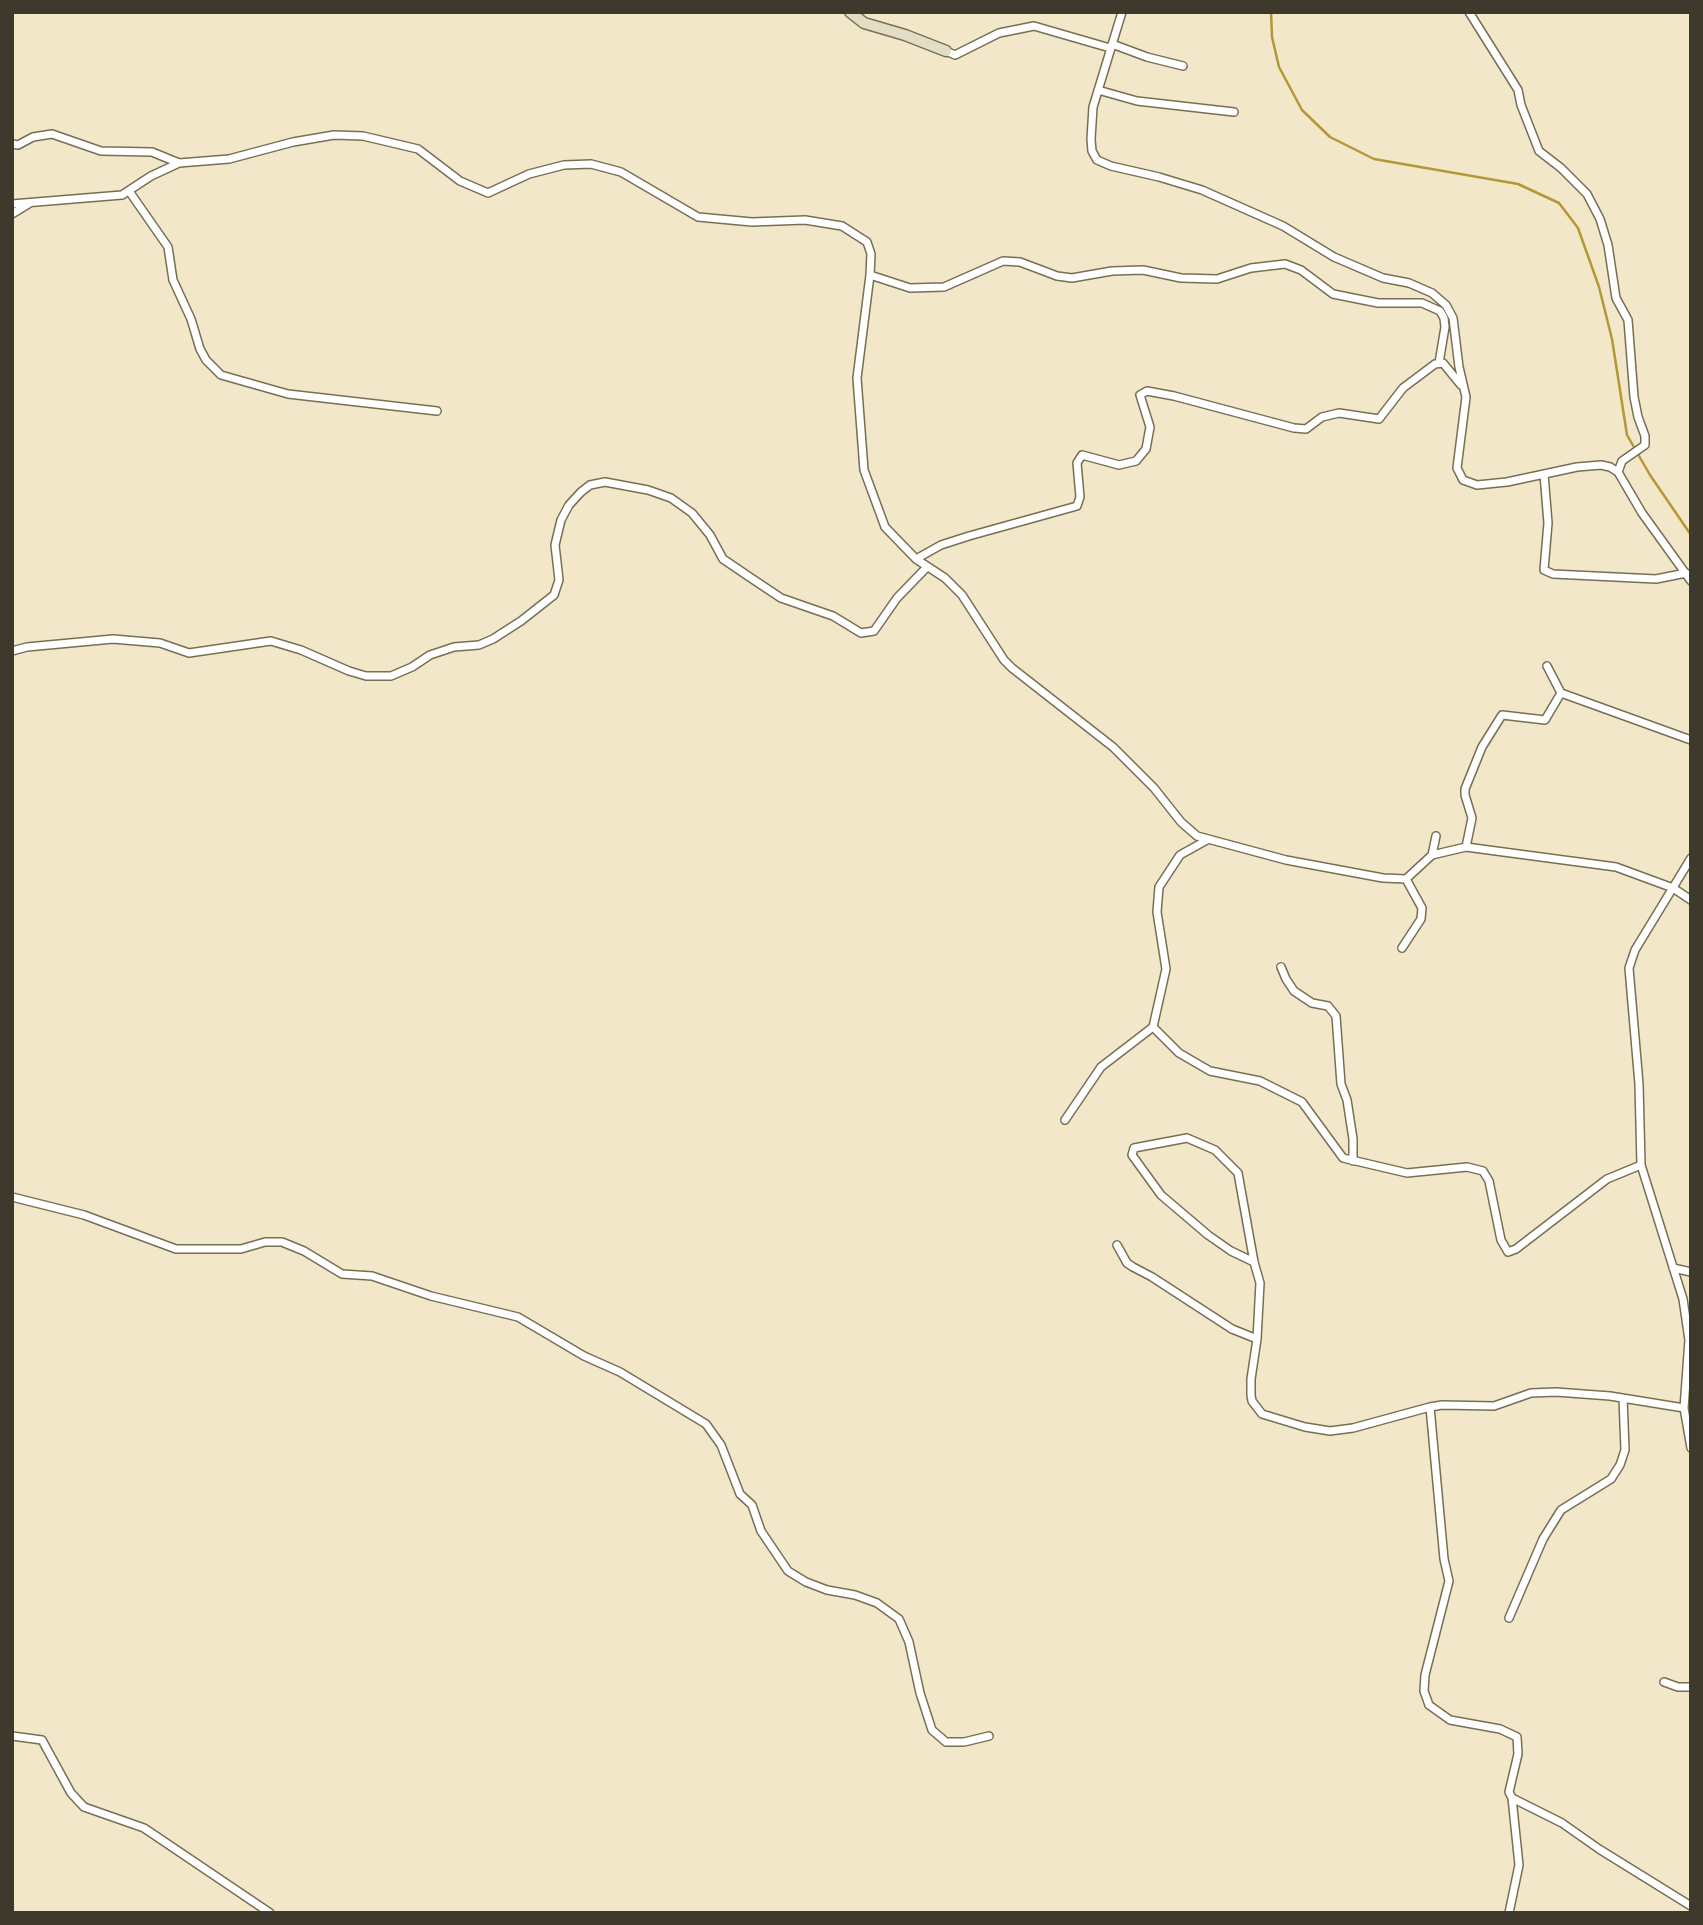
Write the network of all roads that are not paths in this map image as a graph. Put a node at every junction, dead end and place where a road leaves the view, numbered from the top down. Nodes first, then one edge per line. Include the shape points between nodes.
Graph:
1 (850, 12) edge
2 (1122, 12) edge
3 (1469, 12) edge
4 (1111, 46) junction
5 (946, 51) joint
6 (1184, 66) dead end
7 (1098, 90) junction
8 (1234, 112) dead end
9 (12, 144) edge
10 (179, 163) junction
11 (129, 191) junction
12 (32, 202) junction
13 (12, 204) edge
14 (12, 214) edge
15 (870, 275) junction
16 (1439, 363) junction
17 (1464, 388) junction
18 (437, 411) dead end
19 (1618, 472) junction
20 (1544, 474) junction
21 (916, 559) junction
22 (927, 566) junction
23 (1686, 573) junction
24 (1691, 581) edge
25 (12, 651) edge
26 (1547, 666) dead end
27 (1561, 694) junction
28 (1691, 740) edge
29 (1436, 836) dead end
30 (1207, 840) junction
31 (1466, 847) junction
32 (1432, 855) junction
33 (1691, 858) edge
34 (1406, 879) junction
35 (1673, 888) junction
36 (1691, 900) edge
37 (1402, 948) dead end
38 (1281, 967) dead end
39 (1153, 1027) junction
40 (1065, 1119) dead end
41 (1353, 1161) junction
42 (1641, 1165) junction
43 (12, 1197) edge
44 (1117, 1245) dead end
45 (1254, 1262) junction
46 (1673, 1268) junction
47 (1691, 1272) edge
48 (1257, 1339) junction
49 (1623, 1398) junction
50 (1430, 1407) junction
51 (1684, 1408) junction
52 (1691, 1448) edge
53 (1509, 1618) dead end
54 (1664, 1682) dead end
55 (1691, 1687) edge
56 (12, 1736) edge
57 (989, 1736) dead end
58 (1512, 1798) junction
59 (1691, 1906) edge
60 (270, 1913) edge
61 (1509, 1913) edge

1 - 5 street via 864,23
2 - 4 street
3 - 19 street via 1518,90 1539,151 1587,194 1600,219 1616,298 1628,320 1634,397 1645,436 1645,445 1622,461
4 - 5 street via 1034,26 999,33 955,55
4 - 6 street
4 - 7 street
7 - 8 street via 1150,103
7 - 17 street via 1091,139 1097,160 1202,190 1283,226 1334,257 1432,293 1453,318
9 - 10 street via 51,134 101,151 152,152
10 - 11 street
10 - 15 street via 229,159 334,135 363,136 418,149 460,181 488,193 529,174 591,164 621,172 698,217 804,220 842,226 867,242
11 - 12 street
11 - 18 street via 168,247 173,280 200,349 220,375 288,394
12 - 13 street
12 - 14 street
15 - 16 street via 910,288 944,287 1003,261 1072,278 1143,271 1217,279 1285,264 1339,296 1378,303 1422,303 1440,311 1445,327
15 - 21 street via 857,378 864,470 885,527
16 - 17 street
16 - 21 street via 1403,387 1379,419 1339,413 1322,417 1306,429 1147,391 1140,396 1150,426 1146,449 1136,461 1119,465 1082,455 1077,463 1077,506 941,545
17 - 20 street via 1457,468 1463,480 1477,485
19 - 20 street via 1601,465
19 - 23 street
20 - 23 street via 1548,523 1544,570 1656,579
21 - 22 street
22 - 25 street via 874,631 861,633 833,616 780,598 723,559 692,513 671,498 605,482 581,492 561,520 555,545 559,580 554,595 493,639 442,651 391,676 366,676 271,641 190,653 160,643 113,639
22 - 30 street via 962,595 1012,668 1102,738 1154,788 1181,822
23 - 24 street
26 - 27 street
27 - 28 street
27 - 31 street via 1545,720 1502,715 1482,747 1465,789 1472,818
29 - 32 street
30 - 34 street via 1286,860
30 - 39 street via 1180,855 1158,887 1166,969
31 - 32 street
31 - 35 street via 1616,867
32 - 34 street
33 - 35 street
34 - 37 street via 1422,908 1421,919
35 - 36 street
35 - 42 street via 1629,968
38 - 41 street via 1294,991 1312,1003 1328,1006 1336,1016
39 - 40 street via 1101,1066
39 - 41 street via 1179,1053 1210,1071 1260,1081 1303,1102 1343,1158
41 - 42 street via 1406,1173 1467,1167 1483,1171 1508,1252 1607,1179
42 - 46 street
43 - 57 street via 84,1214 176,1249 241,1249 282,1242 342,1274 372,1276 518,1317 620,1372 706,1423 721,1445 740,1494 752,1505 761,1531 788,1571 827,1590 877,1603 899,1619 932,1730 946,1742
44 - 48 street via 1127,1263 1232,1329
45 - 45 street via 1238,1173 1215,1150 1187,1139 1134,1148 1132,1155 1161,1195 1208,1235
45 - 48 street via 1260,1283
46 - 47 street
46 - 51 street via 1689,1340
48 - 50 street via 1251,1395 1262,1413 1330,1431
49 - 50 street via 1531,1393 1494,1406
49 - 51 street
49 - 53 street via 1625,1450 1620,1465 1611,1479 1561,1510 1543,1539
50 - 58 street via 1449,1581 1424,1691 1429,1705 1450,1720 1500,1729 1517,1737
51 - 52 street
54 - 55 street
56 - 60 street via 42,1740 71,1793 84,1807 144,1828
58 - 59 street via 1562,1823
58 - 61 street via 1519,1865

